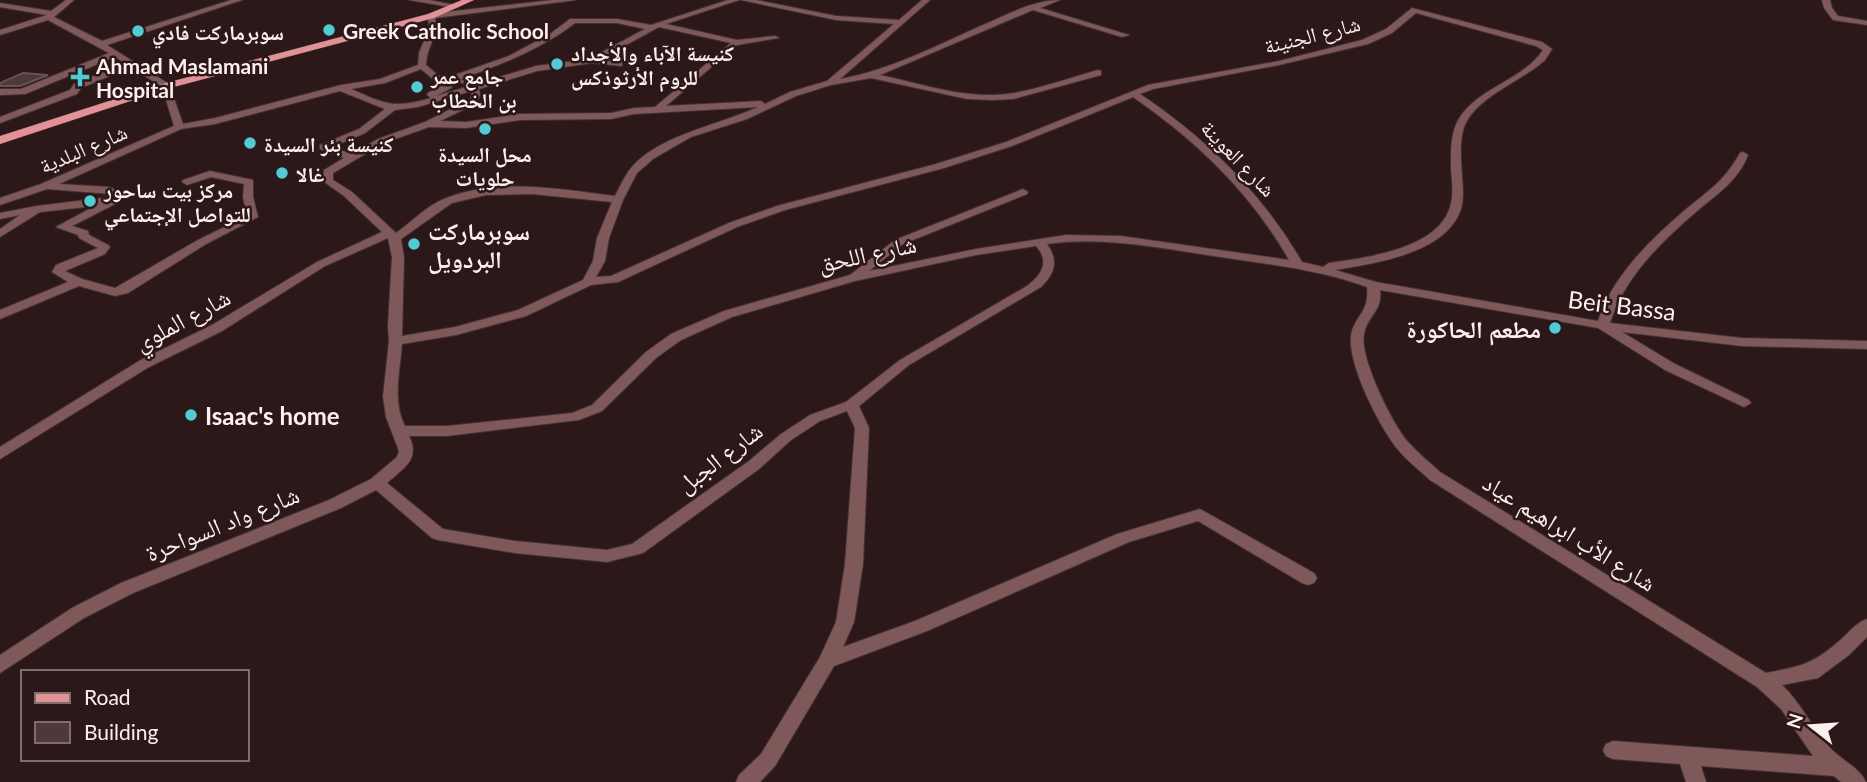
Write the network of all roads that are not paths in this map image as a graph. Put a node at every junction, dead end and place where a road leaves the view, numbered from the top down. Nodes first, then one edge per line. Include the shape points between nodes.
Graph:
1 (70, 0) edge
2 (238, 0) edge
3 (412, 0) edge
4 (470, 0) edge
5 (572, 0) edge
6 (735, 0) edge
7 (745, 0) edge
8 (926, 0) edge
9 (1056, 0) edge
10 (1826, 0) edge
11 (0, 5) edge
12 (456, 6) junction
13 (1033, 8) junction
14 (51, 16) junction
15 (431, 16) junction
16 (900, 22) junction
17 (1867, 23) edge
18 (656, 26) junction
19 (0, 33) edge
20 (1125, 34) dead end
21 (775, 38) dead end
22 (735, 43) junction
23 (101, 44) junction
24 (114, 54) junction
25 (591, 61) junction
26 (131, 64) junction
27 (619, 64) dead end
28 (422, 66) junction
29 (1098, 73) dead end
30 (870, 76) junction
31 (452, 79) junction
32 (830, 83) junction
33 (166, 86) junction
34 (474, 86) junction
35 (341, 88) junction
36 (0, 92) edge
37 (1134, 94) junction
38 (415, 105) junction
39 (753, 107) junction
40 (392, 108) junction
41 (657, 110) junction
42 (0, 120) edge
43 (428, 124) junction
44 (179, 127) junction
45 (0, 140) edge
46 (1743, 155) dead end
47 (350, 157) junction
48 (187, 182) dead end
49 (45, 186) junction
50 (1023, 192) dead end
51 (618, 200) junction
52 (114, 201) junction
53 (0, 202) edge
54 (37, 209) junction
55 (0, 216) edge
56 (0, 234) edge
57 (392, 235) junction
58 (1038, 242) junction
59 (1298, 265) junction
60 (1317, 269) junction
61 (853, 278) junction
62 (78, 282) junction
63 (588, 282) junction
64 (1373, 285) junction
65 (0, 315) edge
66 (1603, 326) junction
67 (397, 341) junction
68 (1867, 345) edge
69 (1744, 403) dead end
70 (852, 405) junction
71 (402, 431) junction
72 (0, 454) edge
73 (377, 482) junction
74 (1308, 578) dead end
75 (1867, 626) edge
76 (827, 661) junction
77 (0, 665) edge
78 (1764, 681) junction
79 (1613, 750) dead end
80 (1688, 756) junction
81 (1838, 767) junction
82 (746, 782) edge
83 (1696, 782) edge
84 (1856, 782) edge

1 - 14 street
2 - 23 street
3 - 12 street
4 - 12 main road
5 - 15 street via 561,5
6 - 18 street
7 - 16 street via 836,18
8 - 16 street
9 - 13 street
10 - 17 street via 1836,18
11 - 14 street
12 - 15 main road
13 - 20 street
13 - 30 street
14 - 19 street
14 - 23 street
15 - 28 street via 433,28
15 - 33 main road
16 - 32 street
18 - 22 street
18 - 25 street
18 - 31 street via 571,18 553,36 512,58
21 - 22 street
22 - 41 street
23 - 24 street
24 - 26 street
24 - 36 street via 22,92
25 - 27 street
25 - 34 street via 536,69
26 - 33 street
26 - 42 street
28 - 31 street via 437,78
28 - 35 street, شارع البلدية via 382,81
29 - 30 street via 993,97
30 - 32 street
31 - 34 street
31 - 38 street
32 - 39 street
33 - 44 street
33 - 45 main road
34 - 38 street
34 - 43 street via 472,102
35 - 40 street
35 - 44 street, شارع البلدية
37 - 59 street, شارع العوينة via 1225,166 1276,226
37 - 60 street, شارع الجنينة via 1166,83 1365,42 1389,31 1415,10 1548,49 1471,108 1460,123 1455,211 1446,226 1410,248 1363,263
37 - 63 street via 1009,144 781,208 614,279
38 - 40 street
39 - 41 street
39 - 51 street via 657,151 639,165
40 - 47 street via 362,131 323,147
41 - 43 street via 611,117
43 - 47 street
44 - 49 street, شارع البلدية
46 - 66 street via 1739,169 1726,183 1694,208 1639,264 1606,312
47 - 57 street via 328,172 328,181
48 - 62 street via 210,174 249,183 254,217 202,242 124,290 115,292
49 - 52 street via 109,190 116,192
49 - 53 street, شارع البلدية
50 - 61 street via 900,242
51 - 57 street, شارع الملوي via 481,191 438,206
51 - 63 street
52 - 54 street
52 - 62 street via 62,227 84,233 104,247 60,268 58,272
54 - 55 street
54 - 56 street
57 - 67 street via 398,257
57 - 72 street, شارع الملوي via 321,264 217,328 144,364
58 - 59 street, شارع اللحق via 1121,239
58 - 61 street, شارع اللحق
58 - 70 street via 1051,260 1047,274 1030,290 910,358 872,384
59 - 60 street, شارع اللحق
60 - 64 street, شارع اللحق
61 - 71 street, شارع اللحق via 728,314 676,337 597,408 574,417 447,431
62 - 65 street
63 - 67 street via 522,313
64 - 66 street, Beit Bassa
64 - 78 street, شارع الأب ابراهيم عياد via 1375,301 1357,334 1358,353 1368,384 1401,444 1435,476
66 - 68 street, Beit Bassa via 1794,344
66 - 69 street via 1670,367
67 - 71 street, شارع واد السواحرة via 390,397 393,417
70 - 73 street, شارع الجبل via 815,418 786,437 637,549 607,556 438,534
70 - 76 street via 862,428 854,564 845,622
71 - 73 street, شارع واد السواحرة via 407,451 404,459
73 - 77 street, شارع واد السواحرة via 335,504 127,587
74 - 76 street via 1200,515 1123,538
75 - 78 street via 1811,672
76 - 82 street via 768,760
78 - 81 street, شارع الأب ابراهيم عياد via 1788,703 1823,754
79 - 80 street
80 - 81 street
80 - 83 street
81 - 84 street, شارع الأب ابراهيم عياد

